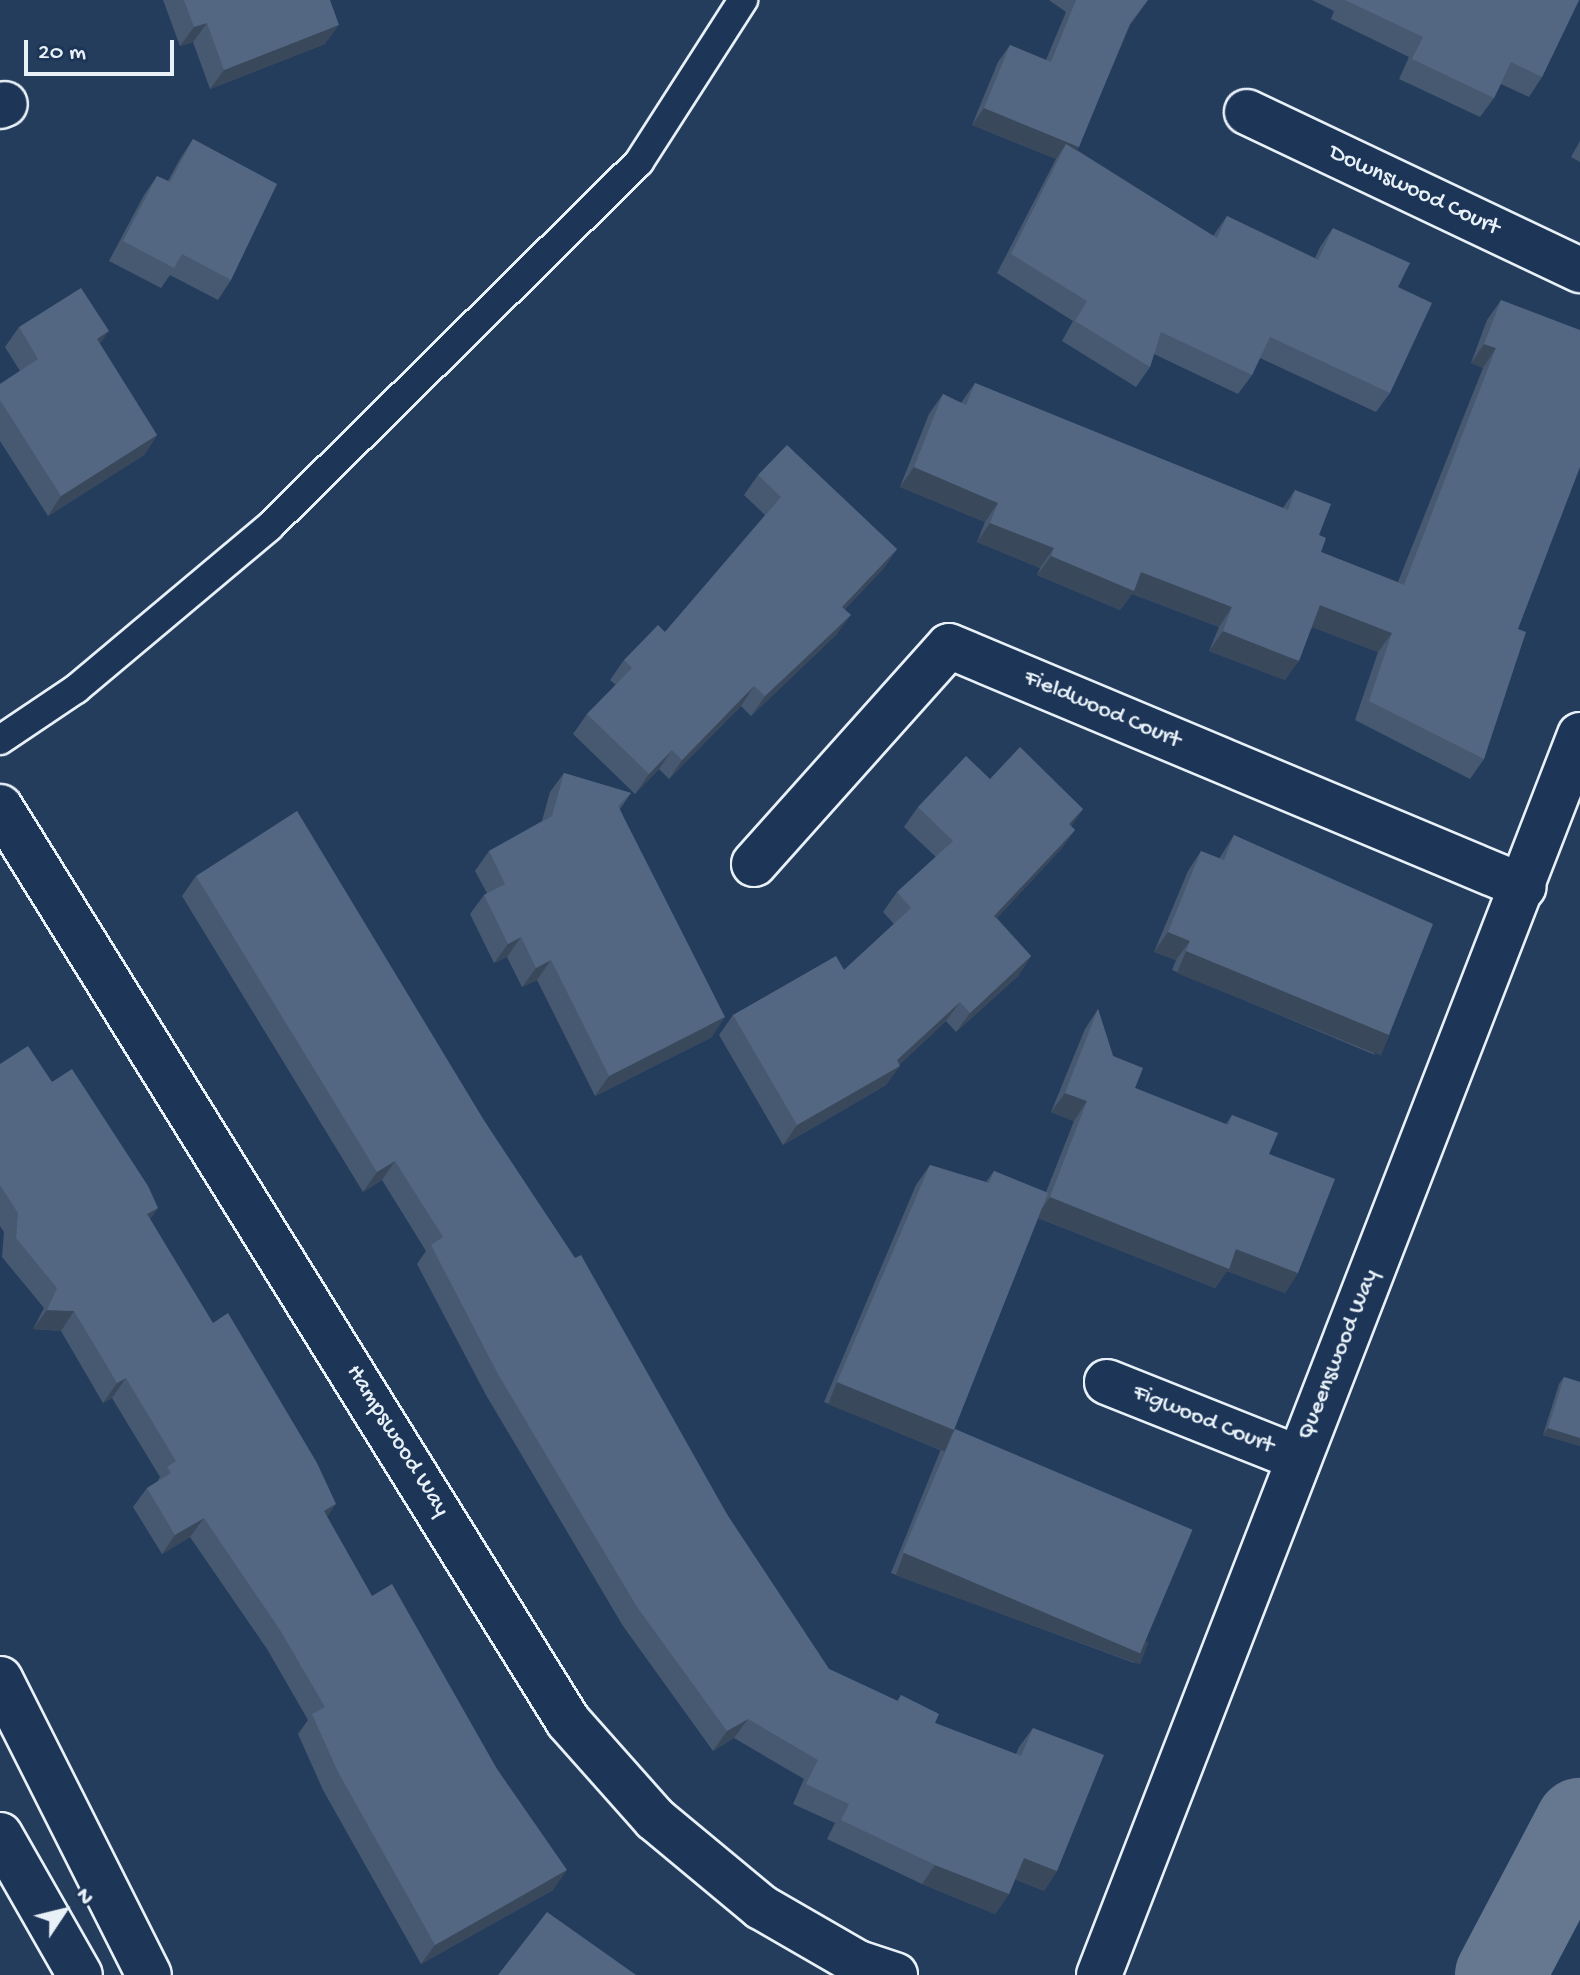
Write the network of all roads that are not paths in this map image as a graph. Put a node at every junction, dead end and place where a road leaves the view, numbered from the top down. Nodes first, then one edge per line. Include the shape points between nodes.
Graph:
1 (743, 0) edge
2 (1247, 112) dead end
3 (1580, 270) edge
4 (1580, 735) edge
5 (0, 740) edge
6 (0, 807) edge
7 (754, 864) dead end
8 (1524, 887) junction
9 (1107, 1382) dead end
10 (1298, 1458) junction
11 (0, 1679) edge
12 (0, 1835) edge
13 (80, 1975) edge
14 (149, 1975) edge
15 (895, 1975) edge
16 (1099, 1975) edge

1 - 5 lane via 628,173 269,527 76,689
2 - 3 street, Downswood Court
4 - 8 street, Queenswood Way
6 - 15 street, Hampswood Way via 568,1721 655,1819 761,1907 858,1963
7 - 8 street, Fieldwood Court via 949,646
8 - 10 street, Queenswood Way
9 - 10 street, Figwood Court
10 - 16 street, Queenswood Way
11 - 14 street
12 - 13 street

